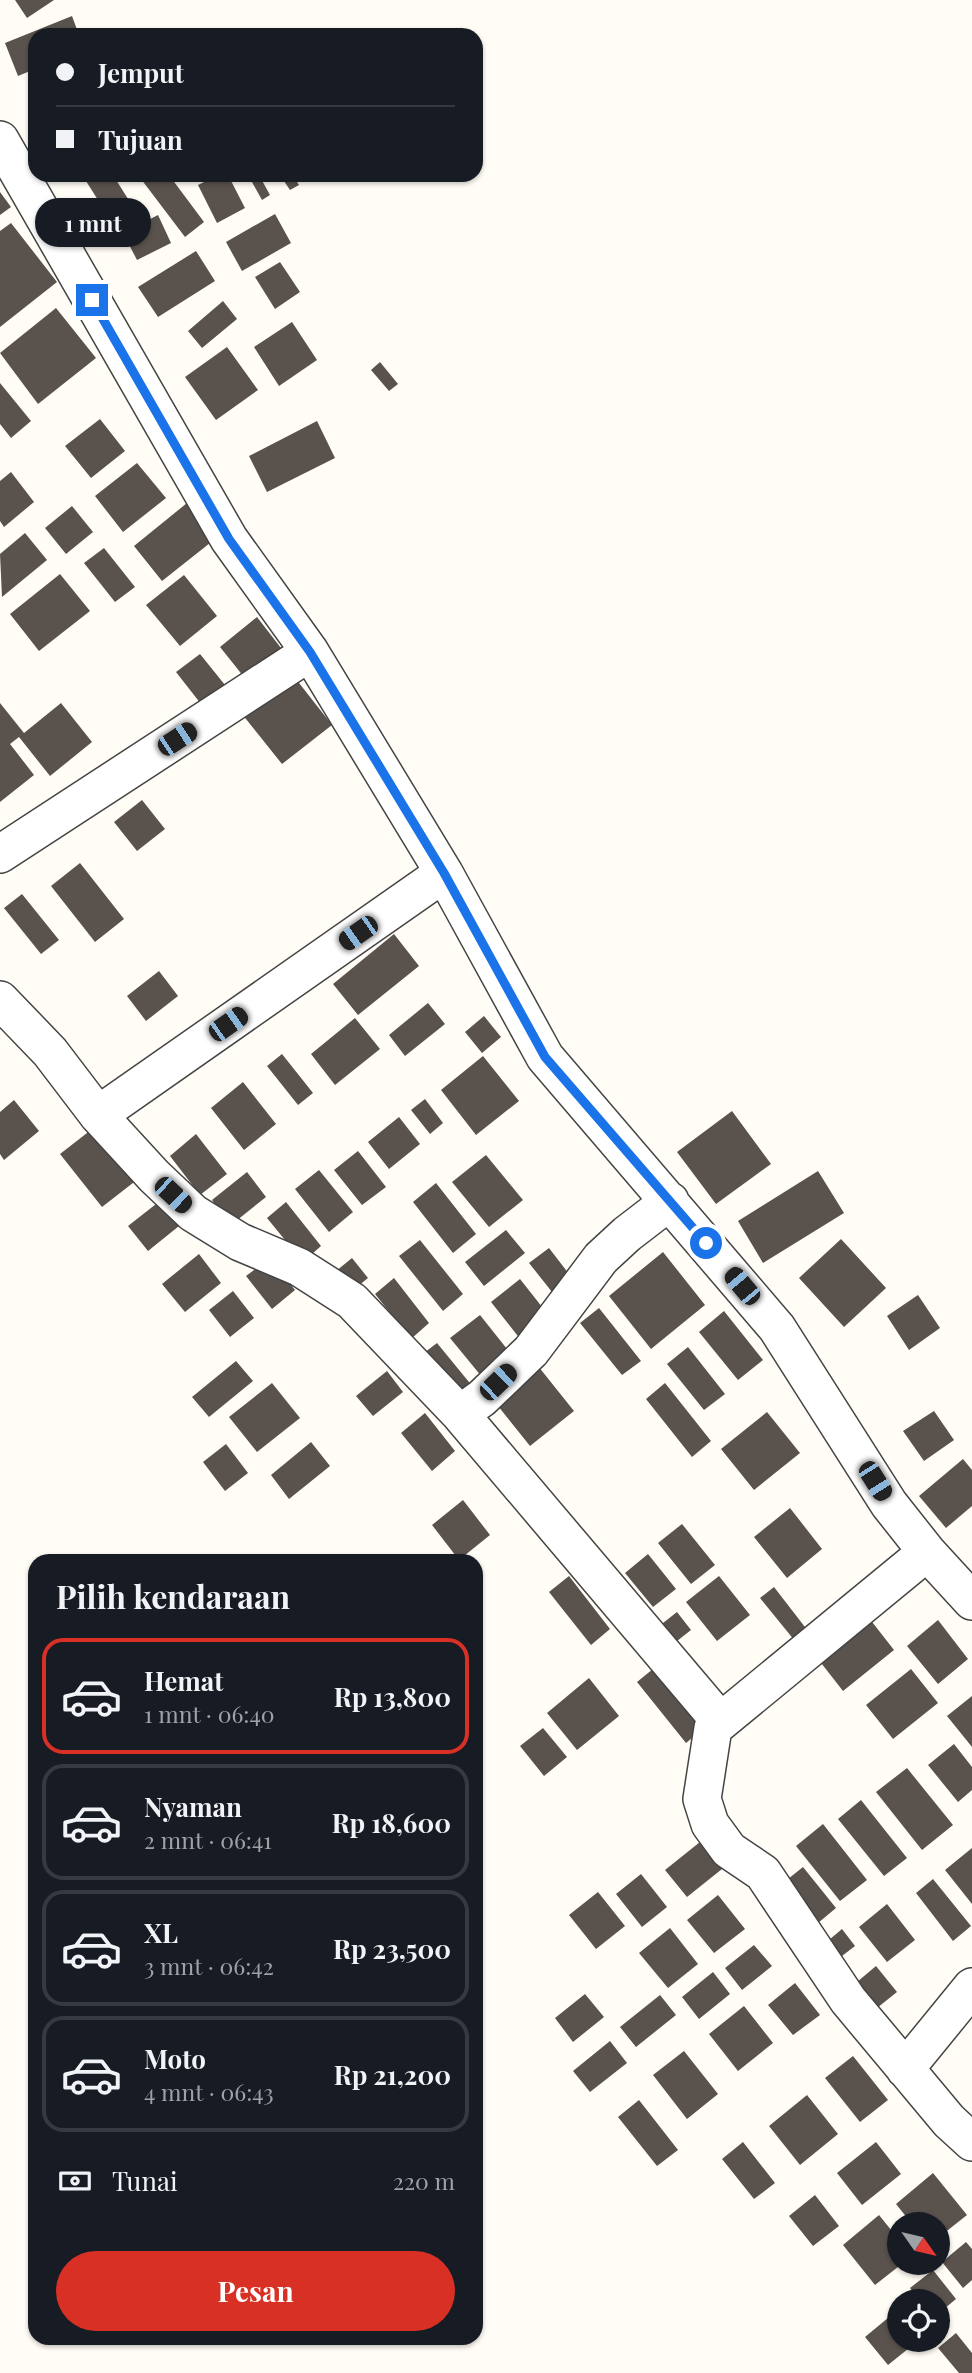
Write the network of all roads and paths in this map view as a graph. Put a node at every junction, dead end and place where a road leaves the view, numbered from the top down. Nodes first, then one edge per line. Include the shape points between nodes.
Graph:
1 (0, 140) edge
2 (310, 652) junction
3 (0, 854) edge
4 (444, 873) junction
5 (0, 1000) edge
6 (98, 1115) junction
7 (670, 1201) junction
8 (460, 1414) junction
9 (928, 1552) junction
10 (972, 1601) edge
11 (720, 1721) junction
12 (972, 1987) edge
13 (905, 2069) junction
14 (972, 2143) edge

1 - 2 street via 229,539
2 - 3 street
2 - 4 street
4 - 6 street
4 - 7 street via 545,1057
5 - 6 street via 50,1052
6 - 8 street via 193,1213 240,1242 299,1267 352,1301
7 - 8 street via 601,1258 531,1351
7 - 9 street via 777,1328 889,1504
8 - 11 street
9 - 10 street
9 - 11 street
11 - 13 street via 710,1737 702,1799 709,1824 729,1850 763,1873 848,2000
12 - 13 street
13 - 14 street

